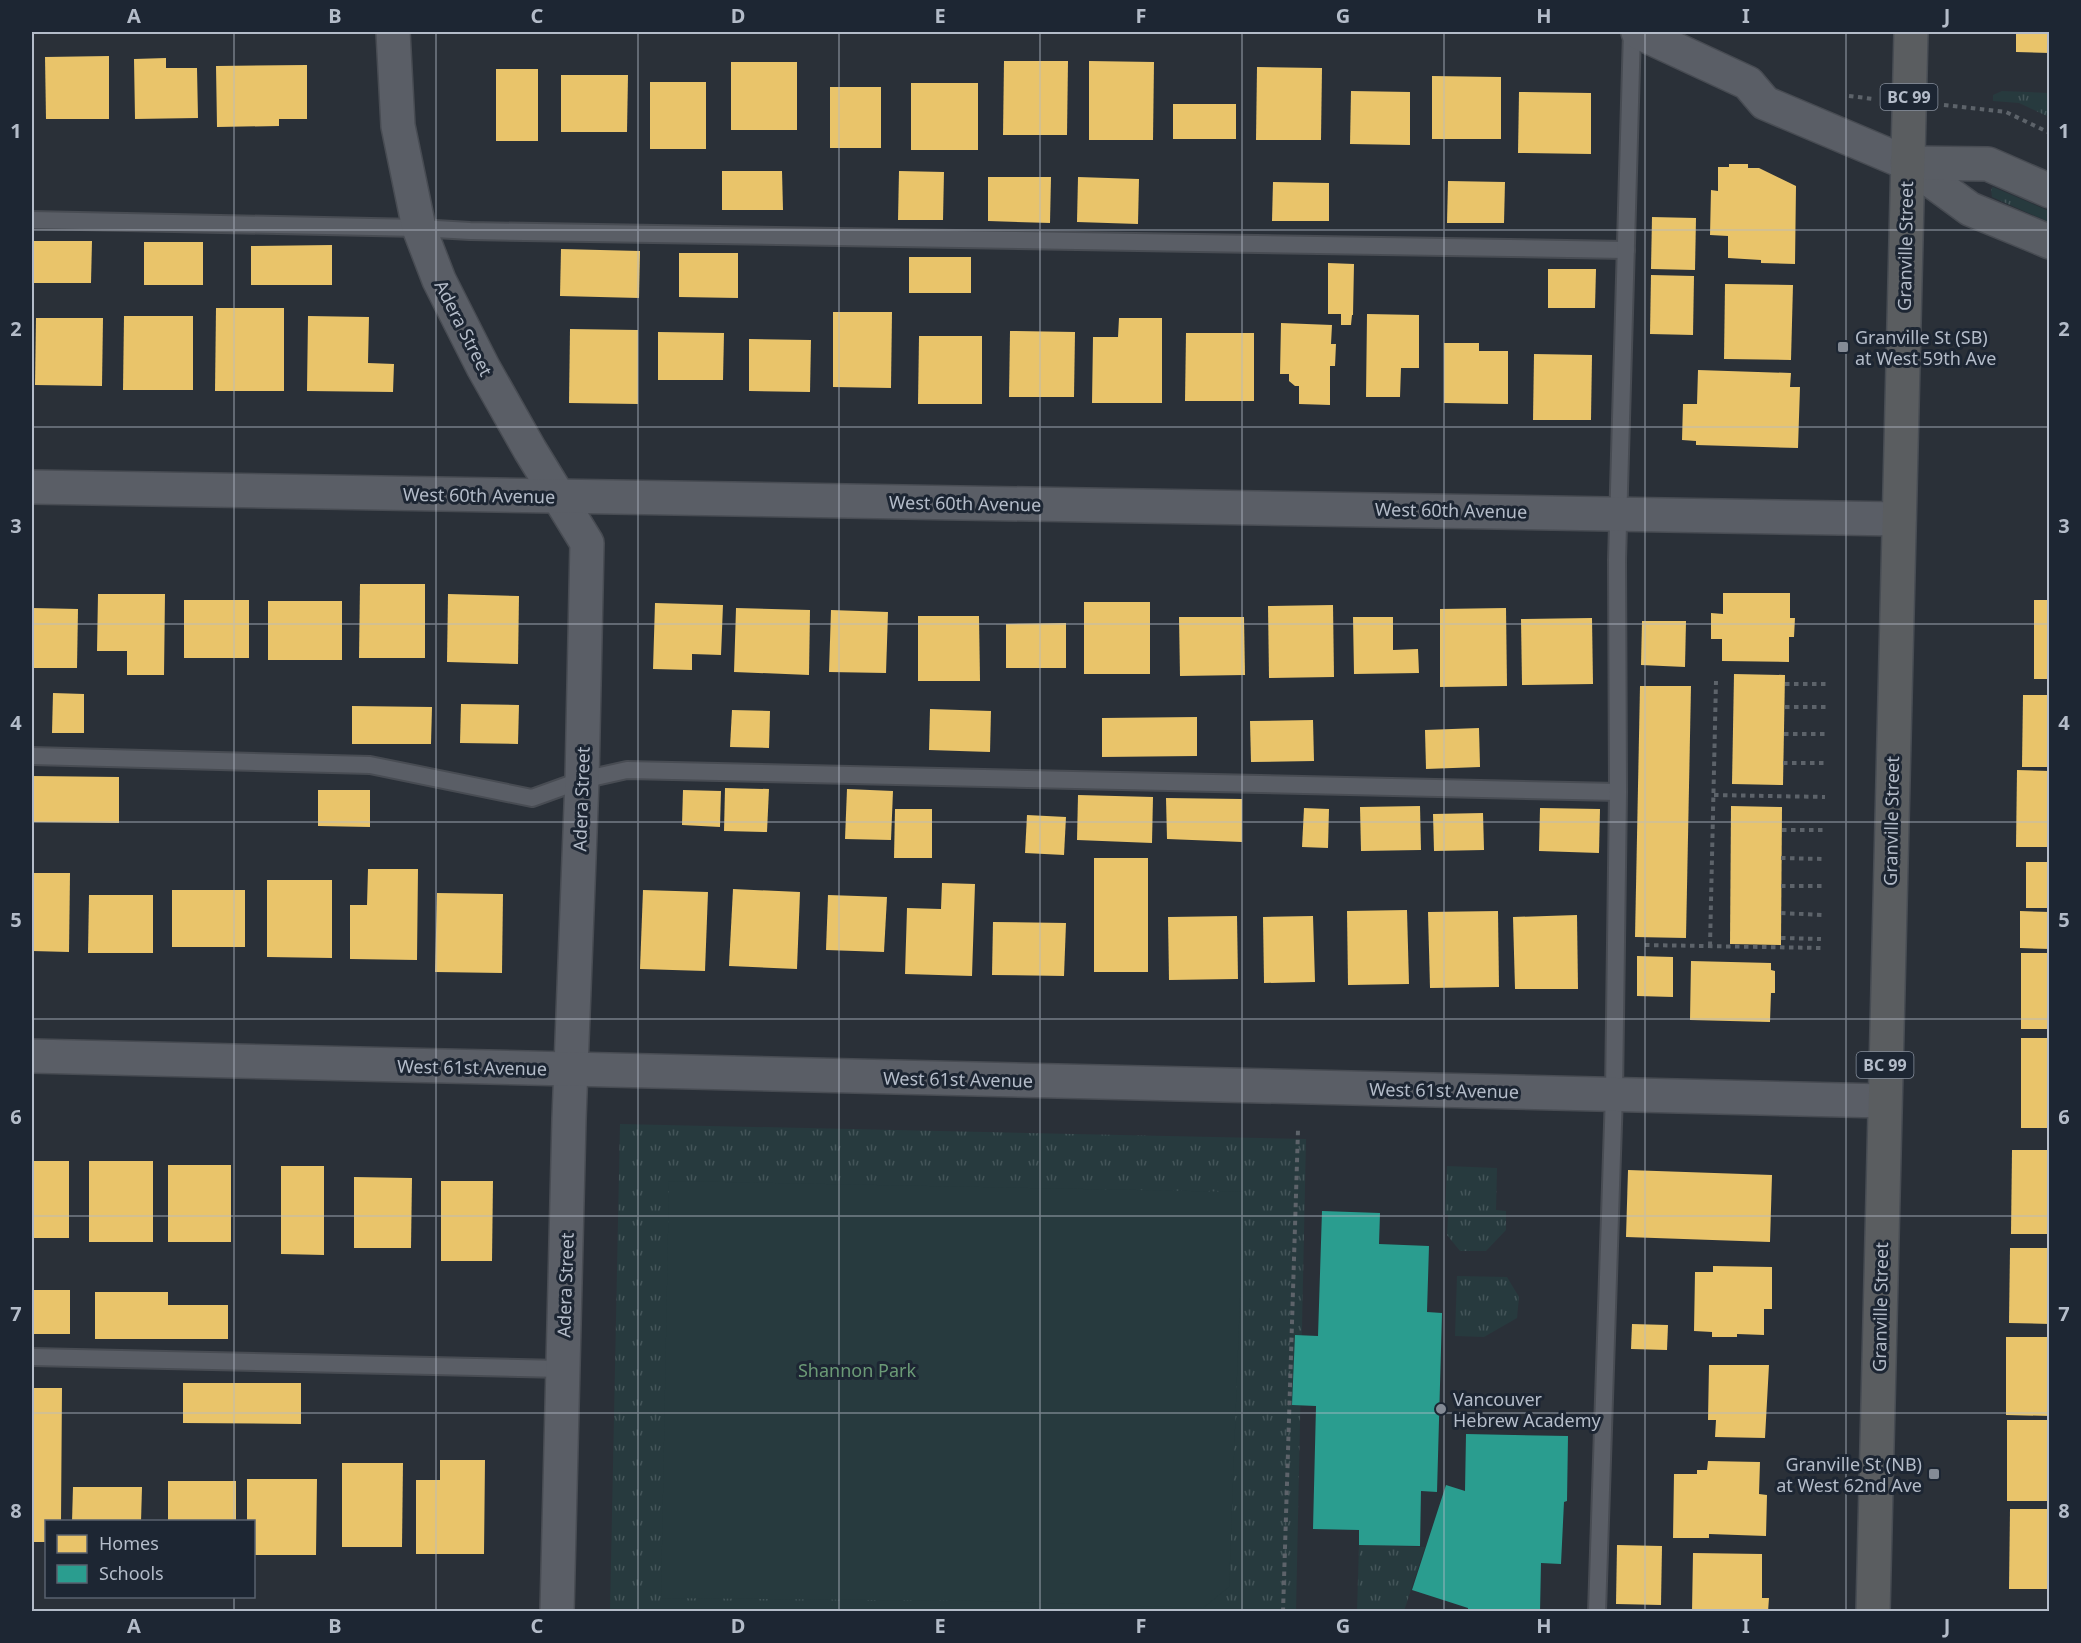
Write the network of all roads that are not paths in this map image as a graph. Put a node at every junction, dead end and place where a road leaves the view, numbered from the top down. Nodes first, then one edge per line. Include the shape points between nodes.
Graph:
1 (393, 32) edge
2 (1632, 32) edge
3 (1638, 32) edge
4 (1911, 32) edge
5 (1907, 163) junction
6 (2049, 191) edge
7 (32, 220) edge
8 (419, 228) junction
9 (2049, 242) edge
10 (1626, 250) junction
11 (32, 486) edge
12 (559, 497) junction
13 (1619, 513) junction
14 (1899, 519) junction
15 (32, 756) edge
16 (582, 780) junction
17 (1618, 792) junction
18 (32, 1056) edge
19 (571, 1070) junction
20 (1614, 1094) junction
21 (1884, 1101) junction
22 (32, 1358) edge
23 (562, 1369) junction
24 (557, 1611) edge
25 (1597, 1611) edge
26 (1873, 1611) edge

1 - 8 street, Adera Street via 398,126
2 - 10 lane
3 - 5 street via 1748,83 1765,103
4 - 5 highway, Granville Street / BC 99
5 - 6 street via 1988,164
5 - 9 street via 1970,209
5 - 14 highway, Granville Street / BC 99
7 - 8 lane
8 - 10 lane
8 - 12 street, Adera Street via 483,367
10 - 13 lane
11 - 12 street, West 60th Avenue
12 - 13 street, West 60th Avenue
12 - 16 street, Adera Street via 587,543
13 - 14 street, West 60th Avenue
13 - 17 lane
14 - 21 highway, Granville Street / BC 99
15 - 16 lane via 370,765 532,798
16 - 17 lane via 627,770
16 - 19 street, Adera Street
17 - 20 lane
18 - 19 street, West 61st Avenue
19 - 20 street, West 61st Avenue
19 - 23 street, Adera Street
20 - 21 street, West 61st Avenue
20 - 25 lane
21 - 26 highway, Granville Street / BC 99
22 - 23 lane
23 - 24 street, Adera Street

